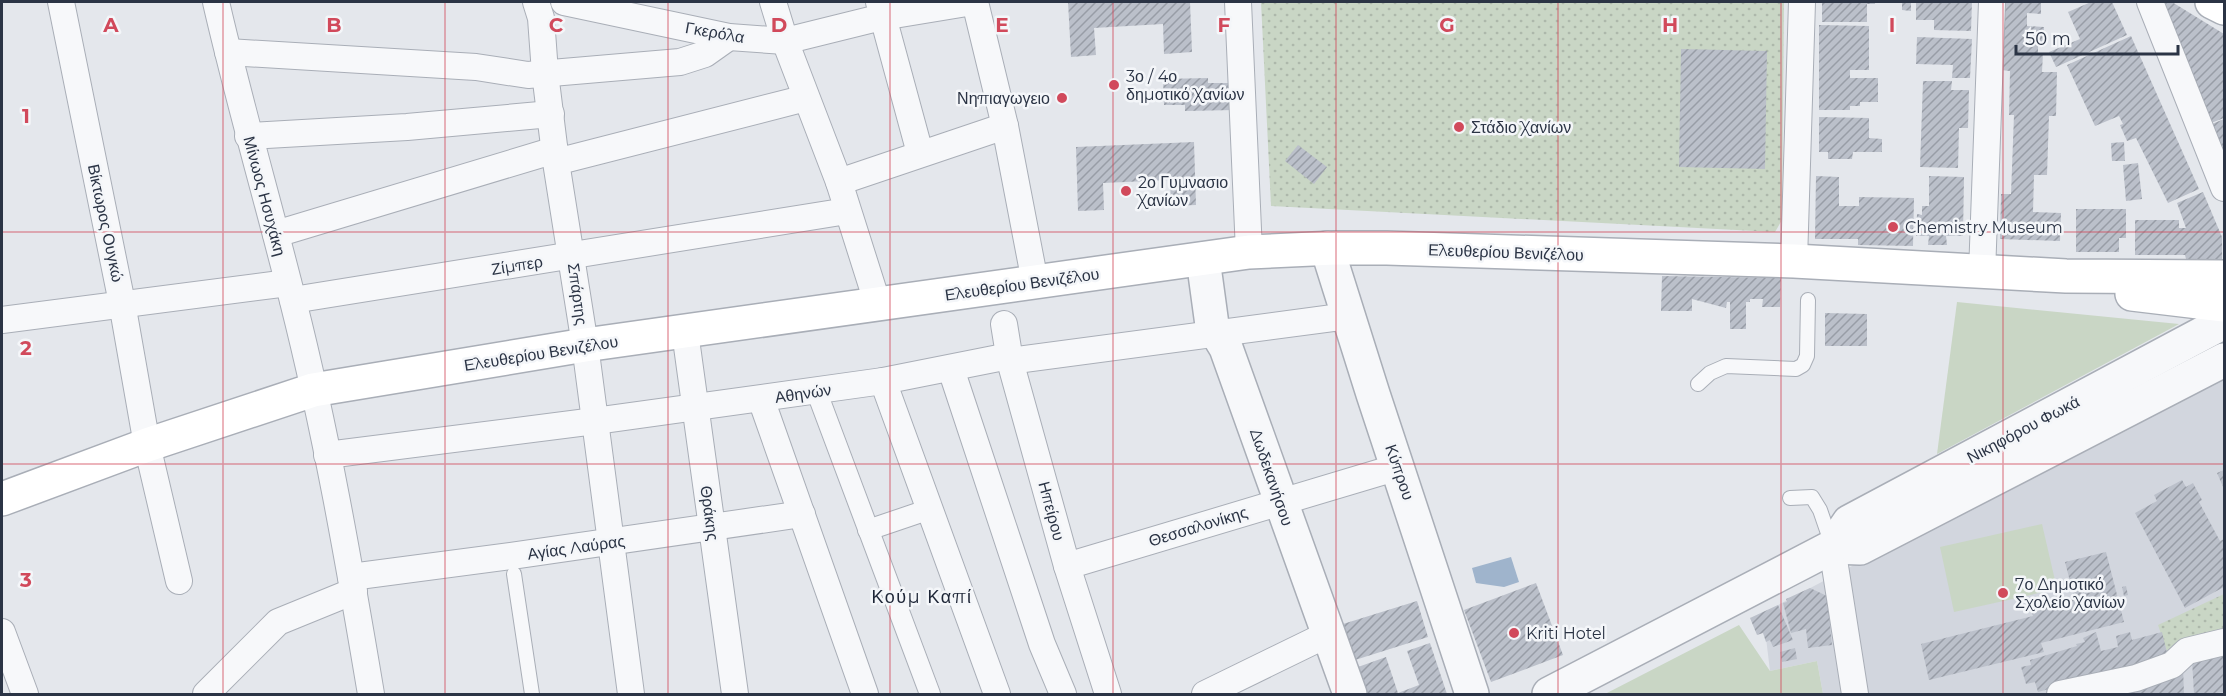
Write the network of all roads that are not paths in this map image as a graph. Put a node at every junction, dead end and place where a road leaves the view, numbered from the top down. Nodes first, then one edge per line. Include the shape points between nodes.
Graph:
1 (61, 2) edge
2 (216, 2) edge
3 (536, 2) edge
4 (564, 2) edge
5 (772, 2) edge
6 (974, 2) edge
7 (1238, 2) edge
8 (1802, 2) edge
9 (1992, 2) edge
10 (2150, 2) edge
11 (2212, 2) edge
12 (605, 5) edge
13 (880, 9) edge
14 (2224, 9) edge
15 (729, 37) junction
16 (785, 41) junction
17 (228, 52) junction
18 (545, 73) junction
19 (806, 98) junction
20 (551, 114) junction
21 (1005, 126) junction
22 (248, 136) junction
23 (920, 153) junction
24 (556, 156) junction
25 (839, 182) junction
26 (2224, 188) edge
27 (847, 211) junction
28 (276, 234) junction
29 (1327, 248) junction
30 (1249, 252) junction
31 (573, 256) junction
32 (1203, 258) junction
33 (1794, 261) junction
34 (1982, 273) junction
35 (2066, 276) junction
36 (2224, 277) edge
37 (1035, 282) junction
38 (290, 292) junction
39 (1808, 300) dead end
40 (122, 303) junction
41 (878, 305) junction
42 (2224, 305) edge
43 (1348, 316) junction
44 (2, 320) edge
45 (2224, 322) edge
46 (1004, 324) dead end
47 (685, 332) junction
48 (1217, 333) junction
49 (585, 345) junction
50 (1009, 358) junction
51 (2224, 360) edge
52 (951, 369) junction
53 (883, 381) junction
54 (1698, 384) dead end
55 (313, 390) junction
56 (816, 390) junction
57 (761, 399) junction
58 (695, 407) junction
59 (595, 421) junction
60 (147, 445) junction
61 (327, 455) junction
62 (1398, 467) junction
63 (1790, 498) dead end
64 (2, 499) edge
65 (1280, 501) junction
66 (930, 509) junction
67 (802, 514) junction
68 (712, 528) junction
69 (868, 530) junction
70 (611, 542) junction
71 (1832, 547) junction
72 (1067, 566) junction
73 (514, 574) dead end
74 (179, 581) dead end
75 (352, 584) junction
76 (2, 632) edge
77 (1328, 634) junction
78 (2224, 642) edge
79 (25, 694) edge
80 (206, 694) edge
81 (371, 694) edge
82 (532, 694) edge
83 (631, 694) edge
84 (735, 694) edge
85 (865, 694) edge
86 (930, 694) edge
87 (997, 694) edge
88 (1063, 694) edge
89 (1108, 694) edge
90 (1205, 694) edge
91 (1350, 694) edge
92 (1473, 694) edge
93 (1549, 694) edge
94 (1855, 694) edge
95 (2060, 694) edge

1 - 40 street, Βίκτωρος Ουγκώ
2 - 17 street, Μίνωος Ησυχάκη
3 - 18 street, Σπάρτης
4 - 12 street, Γκερόλα
5 - 16 street
6 - 13 street, Γκερόλα
6 - 21 street
7 - 30 street
8 - 33 street
9 - 34 street
10 - 26 street
11 - 14 main road
12 - 15 street, Γκερόλα
13 - 16 street, Γκερόλα
13 - 23 street
15 - 16 street, Γκερόλα
15 - 18 street via 705,54 680,62
16 - 19 street
17 - 18 street via 476,67 528,75
17 - 22 street, Μίνωος Ησυχάκη
18 - 20 street, Σπάρτης
19 - 24 street
19 - 25 street
20 - 22 street
20 - 24 street, Σπάρτης
21 - 23 street
21 - 37 street
22 - 28 street, Μίνωος Ησυχάκη
23 - 25 street
24 - 28 street
24 - 31 street, Σπάρτης
25 - 27 street
27 - 31 street, Ζίμπερ
27 - 41 street
28 - 38 street, Μίνωος Ησυχάκη
29 - 30 main road, Ελευθερίου Βενιζέλου
29 - 33 main road, Ελευθερίου Βενιζέλου
29 - 43 street, Κύπρου
30 - 32 main road, Ελευθερίου Βενιζέλου
31 - 38 street, Ζίμπερ
31 - 49 street, Σπάρτης
32 - 37 main road, Ελευθερίου Βενιζέλου
32 - 48 street, Δωδεκανήσου via 1212,325
33 - 34 main road, Ελευθερίου Βενιζέλου
34 - 35 main road, Ελευθερίου Βενιζέλου
35 - 36 main road, Ελευθερίου Βενιζέλου
35 - 42 main road, Ελευθερίου Βενιζέλου via 2096,287
37 - 41 main road, Ελευθερίου Βενιζέλου
38 - 40 street, Ζίμπερ
38 - 55 street, Μίνωος Ησυχάκη
39 - 54 lane via 1807,356 1803,365 1796,369 1726,366 1710,372
40 - 44 street, Ζίμπερ
40 - 60 street, Βίκτωρος Ουγκώ
41 - 47 main road, Ελευθερίου Βενιζέλου
43 - 48 street, Αθηνών
43 - 62 street, Κύπρου
45 - 71 street, Νικηφόρου Φωκά via 1849,522
46 - 50 street, Ηπείρου
47 - 49 main road, Ελευθερίου Βενιζέλου
47 - 58 street, Θράκης
48 - 50 street, Αθηνών
48 - 65 street, Δωδεκανήσου via 1226,348
49 - 55 main road, Ελευθερίου Βενιζέλου
49 - 59 street, Σπάρτης
50 - 52 street, Αθηνών
50 - 72 street, Ηπείρου
51 - 71 street, Νικηφόρου Φωκά via 1860,548
52 - 53 street, Αθηνών
52 - 88 street via 1042,644
53 - 56 street, Αθηνών
53 - 66 street
55 - 60 main road, Ελευθερίου Βενιζέλου
55 - 61 street, Μίνωος Ησυχάκη
56 - 57 street, Αθηνών
56 - 69 street
57 - 58 street, Αθηνών
57 - 67 street
58 - 59 street, Αθηνών
58 - 68 street, Θράκης
59 - 61 street, Αθηνών
59 - 70 street, Σπάρτης
60 - 64 main road, Ελευθερίου Βενιζέλου
60 - 74 street, Βίκτωρος Ουγκώ
61 - 75 street, Μίνωος Ησυχάκη
62 - 65 street, Θεσσαλονίκης
62 - 92 street, Κύπρου
63 - 71 lane via 1812,497
65 - 72 street, Θεσσαλονίκης
65 - 77 street, Δωδεκανήσου
66 - 69 street
66 - 87 street
67 - 68 street, Αγίας Λαύρας
67 - 85 street
68 - 70 street, Αγίας Λαύρας
68 - 84 street, Θράκης
69 - 86 street
70 - 75 street, Αγίας Λαύρας
70 - 83 street, Σπάρτης
71 - 93 street, Νικηφόρου Φωκά
71 - 94 street
72 - 89 street, Ηπείρου
73 - 82 lane
75 - 80 street, Αγίας Λαύρας via 278,622
75 - 81 street, Μίνωος Ησυχάκη
76 - 79 street
77 - 90 street
77 - 91 street, Δωδεκανήσου
78 - 95 street via 2187,651 2172,665 2136,678

